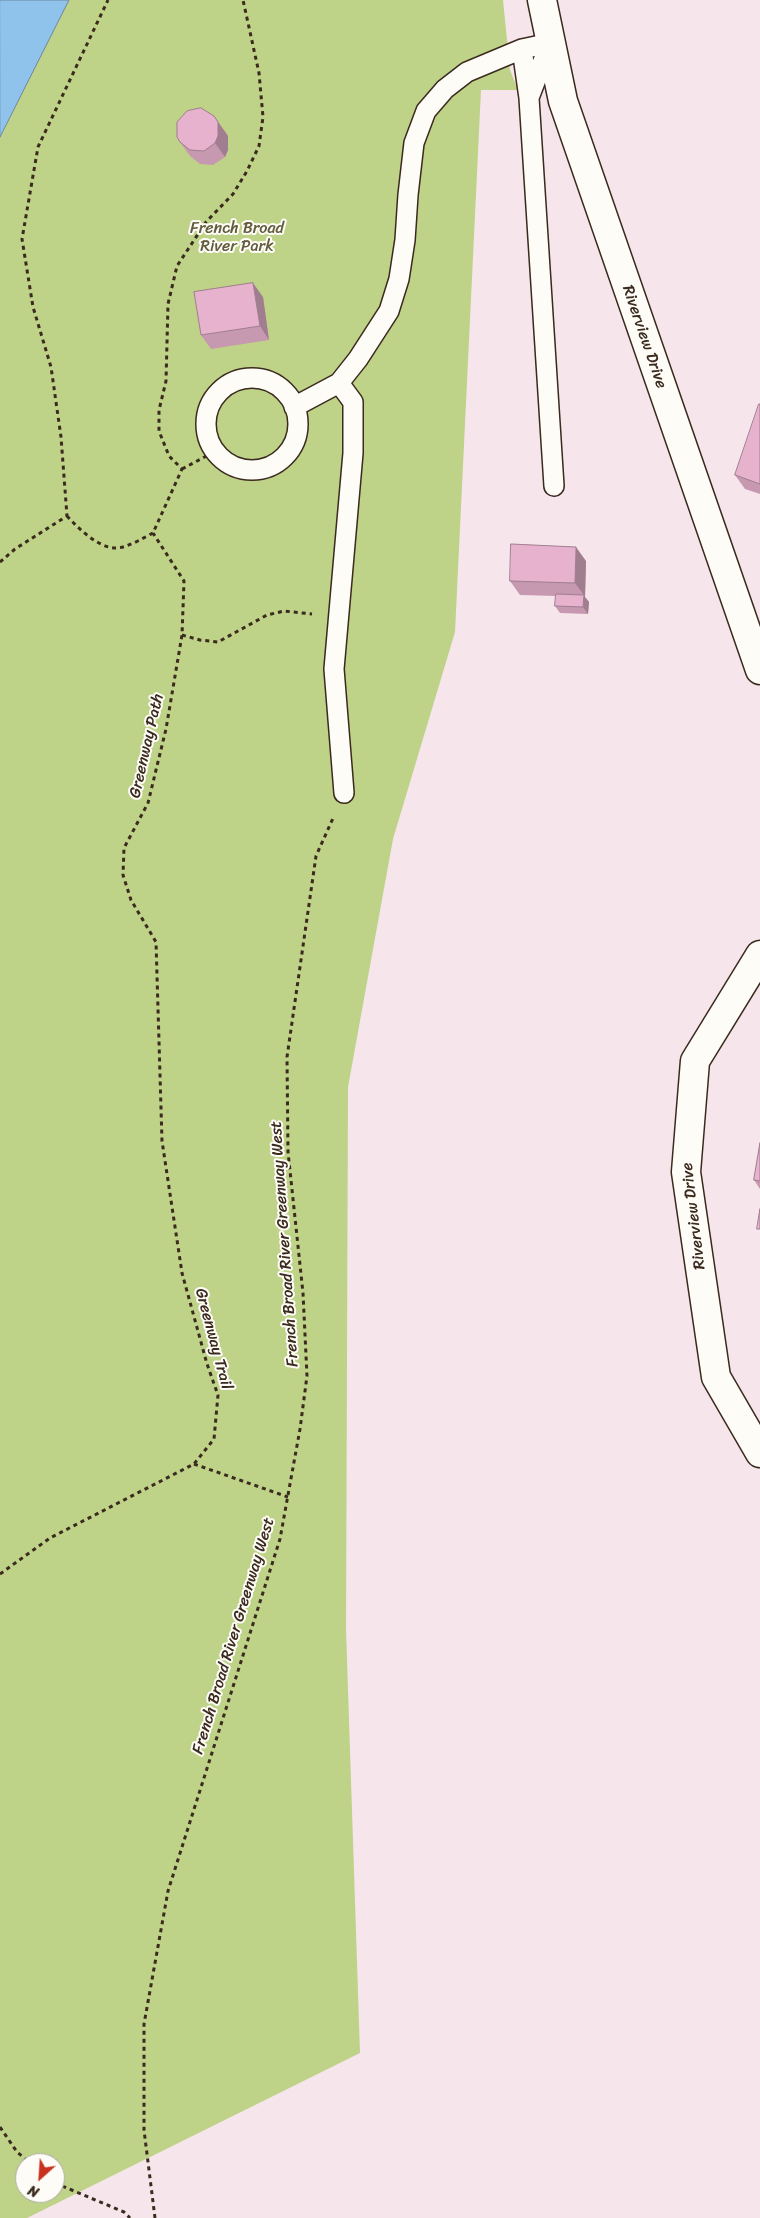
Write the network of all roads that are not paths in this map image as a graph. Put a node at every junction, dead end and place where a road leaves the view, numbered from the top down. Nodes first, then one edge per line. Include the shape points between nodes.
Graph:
1 (542, 0) edge
2 (550, 43) junction
3 (522, 48) junction
4 (528, 98) junction
5 (339, 383) junction
6 (294, 407) junction
7 (554, 486) dead end
8 (760, 670) edge
9 (344, 792) road end
10 (760, 955) edge
11 (760, 1453) edge

1 - 2 street, Riverview Drive
2 - 3 lane
2 - 4 lane
2 - 8 street, Riverview Drive via 563,100
3 - 4 lane
3 - 5 lane via 467,72 445,89 426,111 414,144 405,240 399,279 389,311
4 - 7 lane
5 - 6 lane
5 - 9 lane via 354,402 353,453 334,668
6 - 6 lane via 298,421 296,436 281,460 268,468 238,469 214,452 207,438 205,422 209,407 229,384 244,379 260,379 274,384
10 - 11 street, Riverview Drive via 695,1061 686,1172 716,1377

